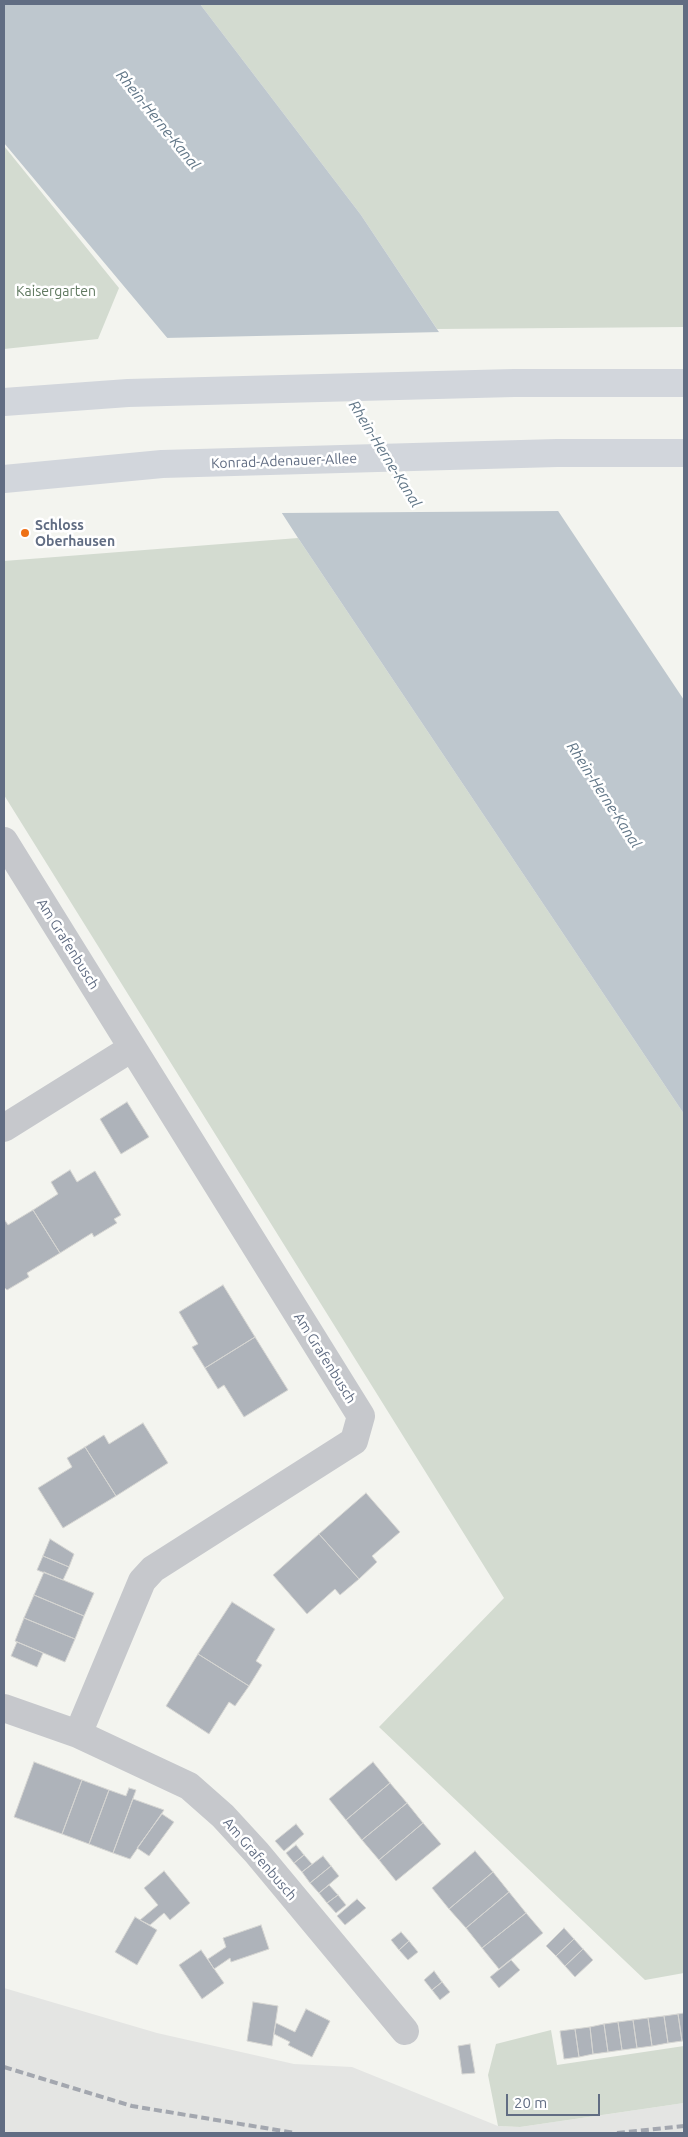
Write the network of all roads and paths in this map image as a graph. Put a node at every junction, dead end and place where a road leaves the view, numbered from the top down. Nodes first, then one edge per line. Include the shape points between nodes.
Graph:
1 (684, 383) edge
2 (4, 402) edge
3 (684, 454) edge
4 (4, 479) edge
5 (4, 841) edge
6 (132, 1048) junction
7 (4, 1128) edge
8 (4, 1708) edge
9 (78, 1734) junction
10 (405, 2031) dead end

1 - 2 main road via 128,393
3 - 4 main road, Konrad-Adenauer-Allee via 557,453 162,464
5 - 6 street, Am Grafenbusch
6 - 7 street
6 - 9 street, Am Grafenbusch via 361,1416 354,1441 153,1569 142,1581
8 - 9 street, Am Grafenbusch
9 - 10 street, Am Grafenbusch via 172,1777 202,1797 257,1853

